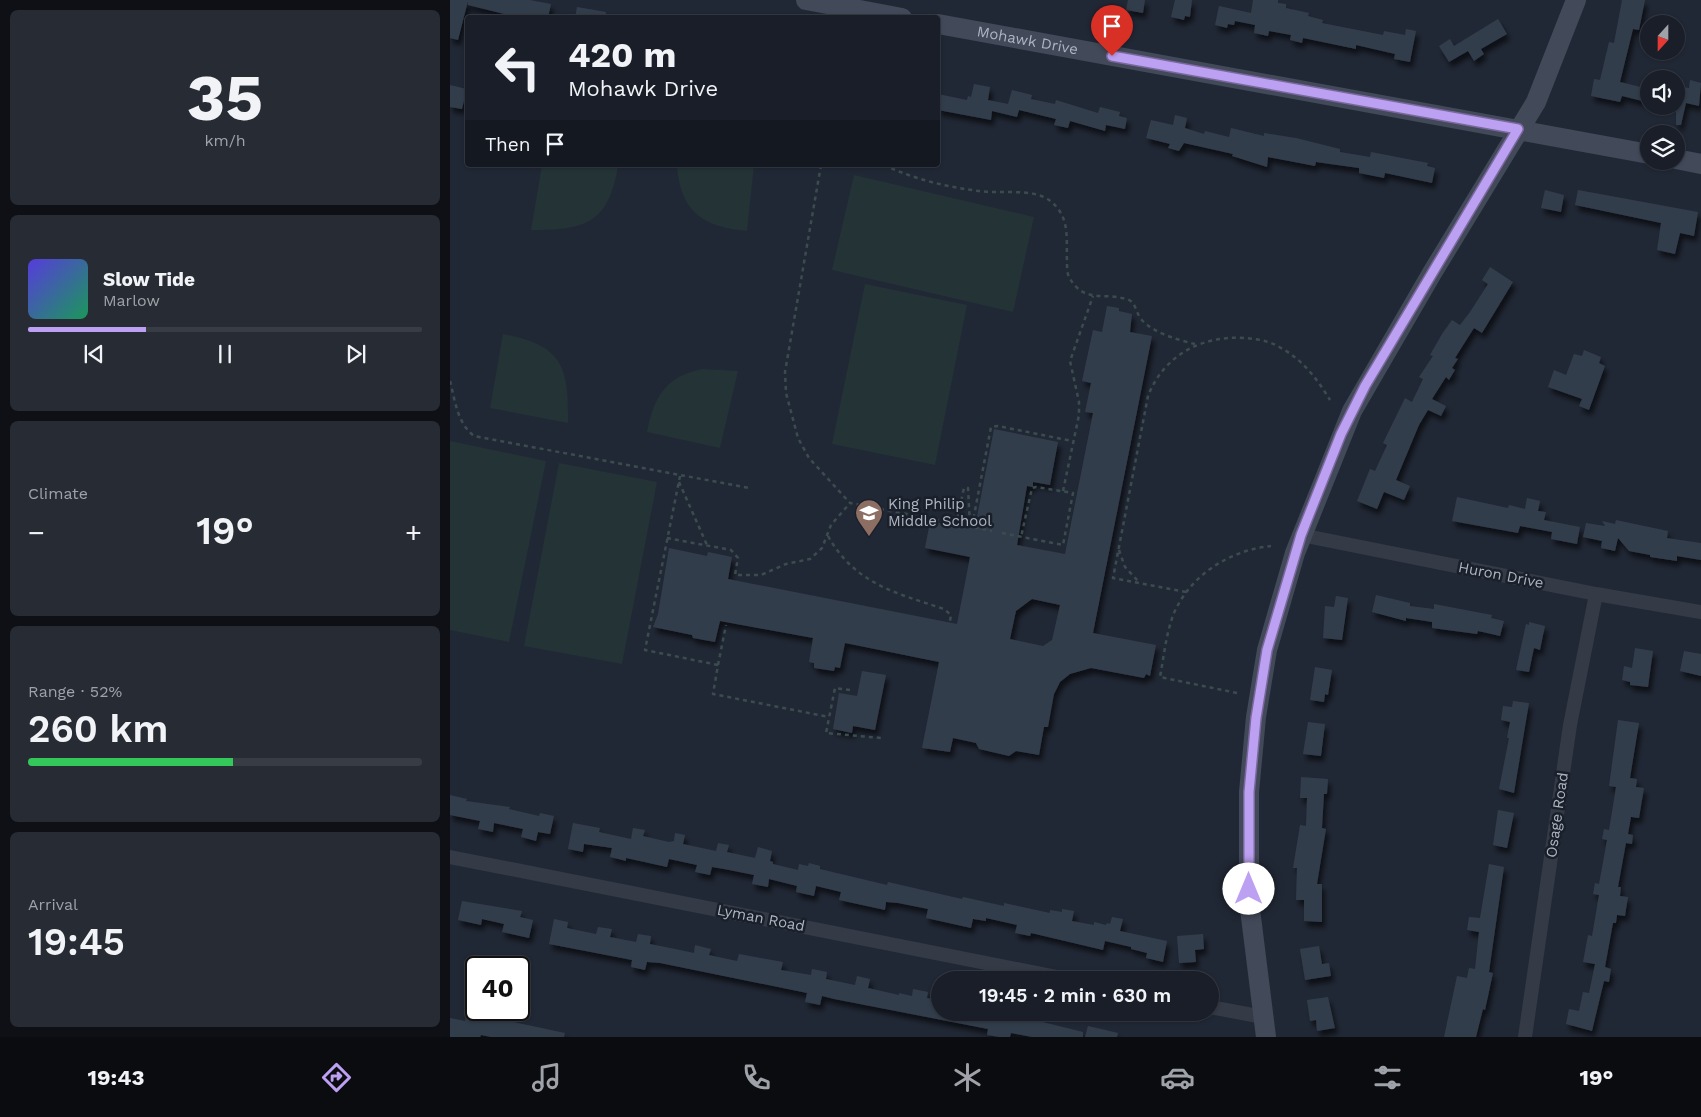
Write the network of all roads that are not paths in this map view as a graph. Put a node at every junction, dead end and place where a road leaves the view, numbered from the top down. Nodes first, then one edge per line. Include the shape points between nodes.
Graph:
1 (806, 0) edge
2 (1576, 0) edge
3 (886, 15) edge
4 (940, 24) edge
5 (1518, 129) junction
6 (1640, 152) edge
7 (1685, 161) edge
8 (1701, 164) edge
9 (1301, 535) junction
10 (1596, 594) junction
11 (1701, 612) edge
12 (450, 856) edge
13 (1027, 971) edge
14 (1219, 1009) edge
15 (1263, 1017) junction
16 (1266, 1037) edge
17 (1525, 1037) edge

1 - 3 street
2 - 5 street via 1536,102
4 - 5 street, Mohawk Drive
5 - 6 street, Mohawk Drive
5 - 9 street via 1365,386 1341,434
7 - 8 street
9 - 10 street, Huron Drive
9 - 15 street via 1267,650 1249,792 1249,901
10 - 11 street, Huron Drive
10 - 17 street, Osage Road via 1570,725
12 - 13 street, Lyman Road
14 - 15 street
15 - 16 street

